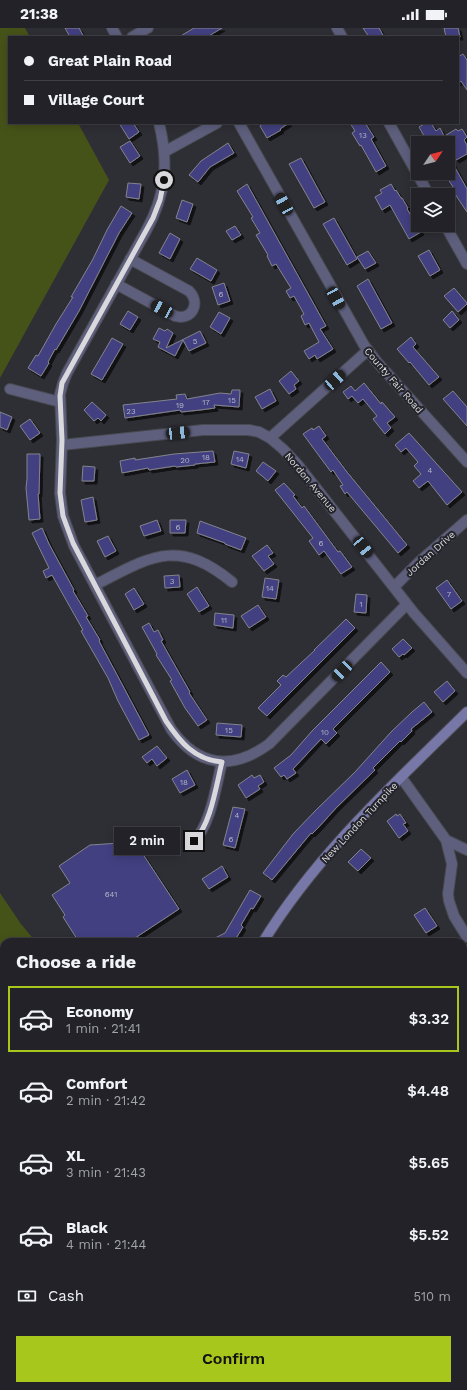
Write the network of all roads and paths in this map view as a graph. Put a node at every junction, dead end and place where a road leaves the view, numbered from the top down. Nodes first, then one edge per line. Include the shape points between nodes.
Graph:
1 (148, 28) edge
2 (134, 36) edge
3 (159, 124) edge
4 (214, 124) edge
5 (240, 124) edge
6 (390, 124) edge
7 (164, 152) junction
8 (425, 188) edge
9 (449, 232) edge
10 (130, 259) junction
11 (467, 264) edge
12 (116, 284) junction
13 (367, 351) junction
14 (10, 389) dead end
15 (60, 402) junction
16 (270, 438) junction
17 (62, 445) junction
18 (467, 462) edge
19 (467, 520) edge
20 (232, 582) dead end
21 (95, 585) junction
22 (394, 587) junction
23 (407, 604) junction
24 (467, 674) edge
25 (467, 712) edge
26 (222, 762) junction
27 (401, 777) junction
28 (446, 840) junction
29 (193, 842) dead end
30 (467, 850) edge
31 (467, 937) edge
32 (265, 938) edge

1 - 2 street
3 - 7 street
4 - 7 street
5 - 13 street, County Fair Road
6 - 8 street
7 - 10 street via 165,172 160,200
9 - 11 street
10 - 12 street
10 - 12 street via 188,291 195,302 193,310 184,317 175,316
12 - 15 street via 66,376
13 - 16 street
13 - 18 street, County Fair Road
14 - 15 street
15 - 17 street
16 - 17 street, Nordon Avenue via 254,430 230,429
16 - 22 street, Nordon Avenue via 298,465
17 - 21 street via 60,487 63,515 73,543
19 - 22 street, Jordan Drive
20 - 21 street via 203,562 173,555 146,560
21 - 26 street via 174,733 195,754
22 - 23 street, Nordon Avenue
23 - 24 street, Nordon Avenue
23 - 26 street via 273,742 247,757
25 - 27 main road, New London Turnpike
26 - 29 street via 206,821
27 - 28 street
27 - 32 main road, New London Turnpike via 322,860
28 - 30 street
28 - 31 street via 452,864 449,901 454,916

